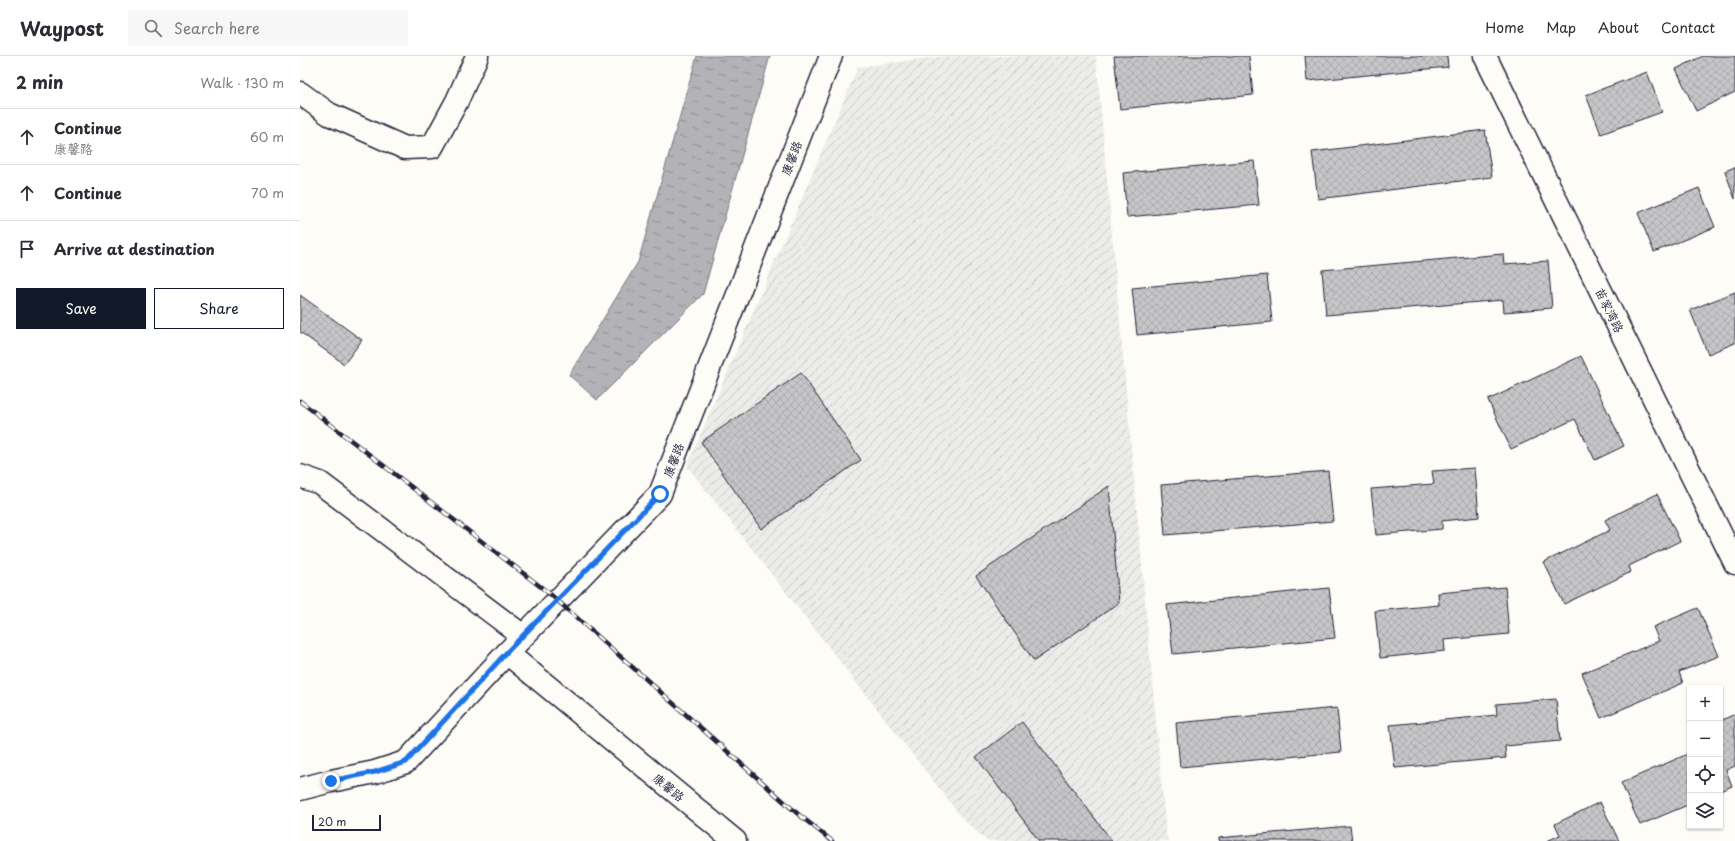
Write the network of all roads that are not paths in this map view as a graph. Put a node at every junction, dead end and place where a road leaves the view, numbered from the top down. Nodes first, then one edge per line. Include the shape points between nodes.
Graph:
1 (477, 56) edge
2 (831, 56) edge
3 (1485, 56) edge
4 (300, 93) edge
5 (300, 476) edge
6 (1735, 563) edge
7 (522, 636) junction
8 (506, 653) junction
9 (300, 789) edge
10 (735, 841) edge

1 - 4 street via 457,101 432,147 405,148 329,114
2 - 7 street, 康馨路 via 660,494
3 - 6 street, 苗家湾路
5 - 7 street via 320,482
7 - 8 street, 康馨路
8 - 9 street via 406,762 375,772
8 - 10 street, 康馨路

